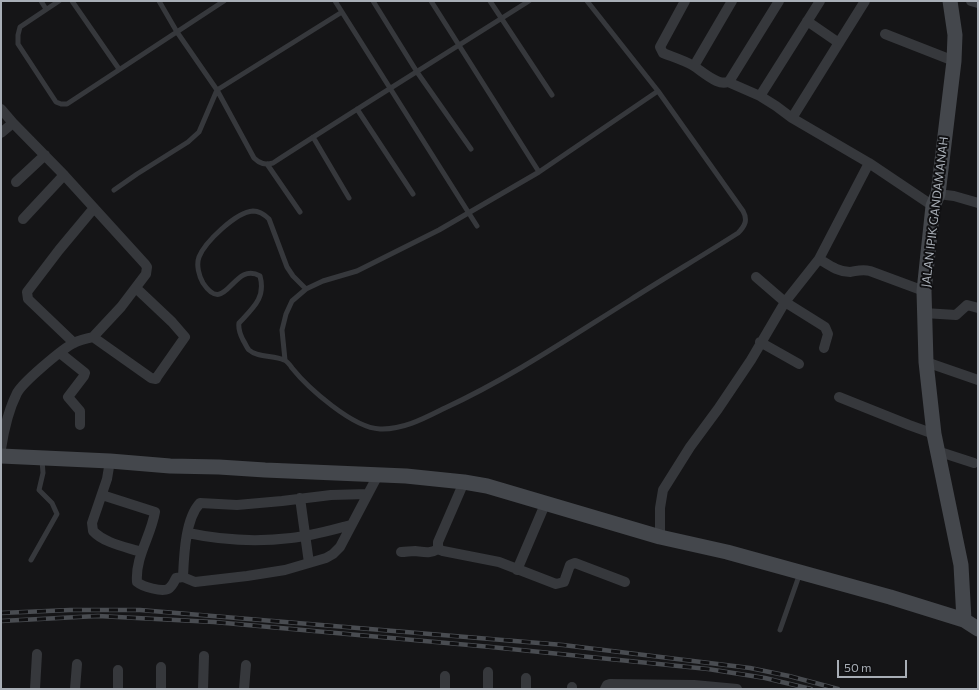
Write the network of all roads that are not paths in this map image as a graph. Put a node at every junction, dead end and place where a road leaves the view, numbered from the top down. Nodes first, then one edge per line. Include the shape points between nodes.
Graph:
1 (41, 1) edge
2 (59, 1) edge
3 (72, 1) edge
4 (158, 1) edge
5 (224, 1) edge
6 (335, 1) edge
7 (373, 1) edge
8 (431, 1) edge
9 (490, 1) edge
10 (529, 1) edge
11 (587, 1) edge
12 (685, 1) edge
13 (732, 1) edge
14 (779, 1) edge
15 (820, 1) edge
16 (866, 1) edge
17 (950, 1) edge
18 (971, 1) edge
19 (978, 3) edge
20 (46, 9) junction
21 (342, 12) junction
22 (501, 19) junction
23 (807, 21) junction
24 (177, 32) junction
25 (885, 34) dead end
26 (839, 43) junction
27 (459, 46) junction
28 (954, 61) junction
29 (694, 66) junction
30 (119, 69) junction
31 (417, 72) junction
32 (728, 82) junction
33 (390, 87) junction
34 (217, 90) junction
35 (658, 91) junction
36 (552, 95) dead end
37 (760, 96) junction
38 (1, 109) edge
39 (357, 109) junction
40 (792, 118) junction
41 (13, 123) junction
42 (1, 133) edge
43 (313, 137) junction
44 (471, 149) dead end
45 (45, 155) junction
46 (869, 163) junction
47 (267, 164) junction
48 (539, 172) junction
49 (64, 175) junction
50 (16, 182) dead end
51 (114, 190) dead end
52 (413, 194) dead end
53 (349, 198) dead end
54 (936, 200) junction
55 (978, 203) edge
56 (94, 208) junction
57 (300, 212) dead end
58 (469, 213) junction
59 (23, 219) dead end
60 (477, 226) dead end
61 (819, 259) junction
62 (756, 277) dead end
63 (136, 288) junction
64 (306, 289) junction
65 (924, 291) junction
66 (785, 302) junction
67 (978, 308) edge
68 (924, 313) junction
69 (93, 337) junction
70 (760, 342) junction
71 (74, 343) junction
72 (824, 348) dead end
73 (60, 353) junction
74 (285, 360) junction
75 (926, 362) junction
76 (800, 364) dead end
77 (978, 380) edge
78 (839, 397) dead end
79 (1, 403) edge
80 (10, 408) junction
81 (80, 425) dead end
82 (934, 434) junction
83 (1, 449) edge
84 (937, 451) junction
85 (1, 456) edge
86 (41, 457) junction
87 (110, 461) junction
88 (974, 463) dead end
89 (378, 475) junction
90 (464, 482) junction
91 (368, 494) junction
92 (102, 495) junction
93 (300, 498) junction
94 (546, 502) junction
95 (351, 525) junction
96 (188, 533) junction
97 (305, 536) junction
98 (660, 537) junction
99 (438, 549) junction
100 (141, 552) junction
101 (401, 552) dead end
102 (30, 560) dead end
103 (309, 563) junction
104 (518, 570) junction
105 (800, 572) junction
106 (183, 577) junction
107 (626, 582) dead end
108 (964, 620) junction
109 (978, 629) edge
110 (780, 630) dead end
111 (37, 654) dead end
112 (204, 656) dead end
113 (77, 664) dead end
114 (246, 665) dead end
115 (161, 667) dead end
116 (118, 670) dead end
117 (488, 672) dead end
118 (445, 676) dead end
119 (526, 678) dead end
120 (646, 687) edge
121 (694, 687) edge
122 (35, 689) edge
123 (75, 689) edge
124 (118, 689) edge
125 (161, 689) edge
126 (202, 689) edge
127 (244, 689) edge
128 (445, 689) edge
129 (488, 689) edge
130 (526, 689) edge
131 (605, 689) edge
132 (734, 689) edge

1 - 20 lane
2 - 20 lane
3 - 30 lane
4 - 24 lane
5 - 24 lane
6 - 21 lane
7 - 31 lane
8 - 27 lane
9 - 22 lane
10 - 22 lane
11 - 35 lane
12 - 29 street via 660,50
13 - 29 street
14 - 32 street
15 - 23 street
16 - 26 street
17 - 28 street, JALAN IPIK GANDAMANAH via 955,35
18 - 19 street
20 - 30 lane via 20,27 18,44 56,102 67,104
21 - 33 lane
21 - 34 lane
22 - 27 lane
22 - 36 lane
23 - 26 street
23 - 37 street
24 - 30 lane
24 - 34 lane
25 - 28 street
26 - 40 street
27 - 31 lane
27 - 48 lane
28 - 54 street, JALAN IPIK GANDAMANAH
29 - 32 street via 707,76
31 - 33 lane
31 - 44 lane
32 - 37 street
33 - 39 lane
33 - 58 lane
34 - 47 lane via 254,158 259,163
34 - 51 lane via 199,132 188,142
35 - 48 lane
35 - 74 lane via 746,215 746,223 738,233 546,353 465,398 410,424 379,429 355,421 318,395
37 - 40 street
38 - 41 street
39 - 43 lane
39 - 52 lane
40 - 46 street
41 - 42 street
41 - 45 street
43 - 47 lane via 273,163
43 - 53 lane
45 - 49 street
45 - 50 street
46 - 54 street
46 - 61 street
47 - 57 lane
48 - 58 lane
49 - 56 street
49 - 59 street
54 - 55 street via 954,196
54 - 65 street, JALAN IPIK GANDAMANAH
56 - 63 street via 147,267 146,274
56 - 71 street via 27,292 28,299
58 - 60 lane
58 - 64 lane via 357,271
61 - 65 street via 837,270 870,271
61 - 66 street
62 - 66 street
63 - 69 street
63 - 69 street via 184,337 157,377 152,378
64 - 74 lane via 292,301 286,314 282,330
64 - 74 lane via 287,267 269,219 256,211 244,213 224,228 208,242 199,257 202,282 216,294 225,292 247,273 252,272 260,276 262,291 259,300 239,323 239,331 249,350
65 - 68 street, JALAN IPIK GANDAMANAH
66 - 70 street
66 - 72 street via 825,326 828,334
67 - 68 street via 967,305 956,315
68 - 75 street, JALAN IPIK GANDAMANAH
69 - 71 street
70 - 76 street
70 - 98 street via 663,490
71 - 73 street
73 - 80 street via 22,386
73 - 81 street via 85,374 68,398 80,411
75 - 77 street
75 - 82 street, JALAN IPIK GANDAMANAH
78 - 82 street
79 - 80 street
80 - 83 street
82 - 84 street, JALAN IPIK GANDAMANAH
84 - 88 street
84 - 108 street, JALAN IPIK GANDAMANAH via 960,565
85 - 86 street
86 - 87 street
86 - 102 lane via 43,474 40,490 52,503 57,514
87 - 89 street
87 - 92 street
89 - 90 street
89 - 91 street
90 - 94 street
90 - 99 street via 438,542
91 - 93 street
91 - 95 street
92 - 100 street via 92,523 92,531 105,540
92 - 100 street via 155,512
93 - 96 street via 237,505 200,503 191,518
93 - 97 street
94 - 98 street
94 - 104 street
95 - 97 street
95 - 103 street via 334,554
96 - 97 street via 266,540
96 - 106 street
97 - 103 street
98 - 105 street
99 - 101 street via 428,553
99 - 104 street via 499,562
100 - 106 street via 137,577 140,584 159,590 168,589 176,578
103 - 106 street via 284,570 196,582
104 - 107 street via 556,584 564,582 570,565 575,563
105 - 108 street
105 - 110 lane
108 - 109 street
111 - 122 street
112 - 126 street
113 - 123 street
114 - 127 street
115 - 125 street
116 - 124 street
117 - 129 street
118 - 128 street
119 - 130 street
120 - 121 street
120 - 131 street via 610,684
121 - 132 street

